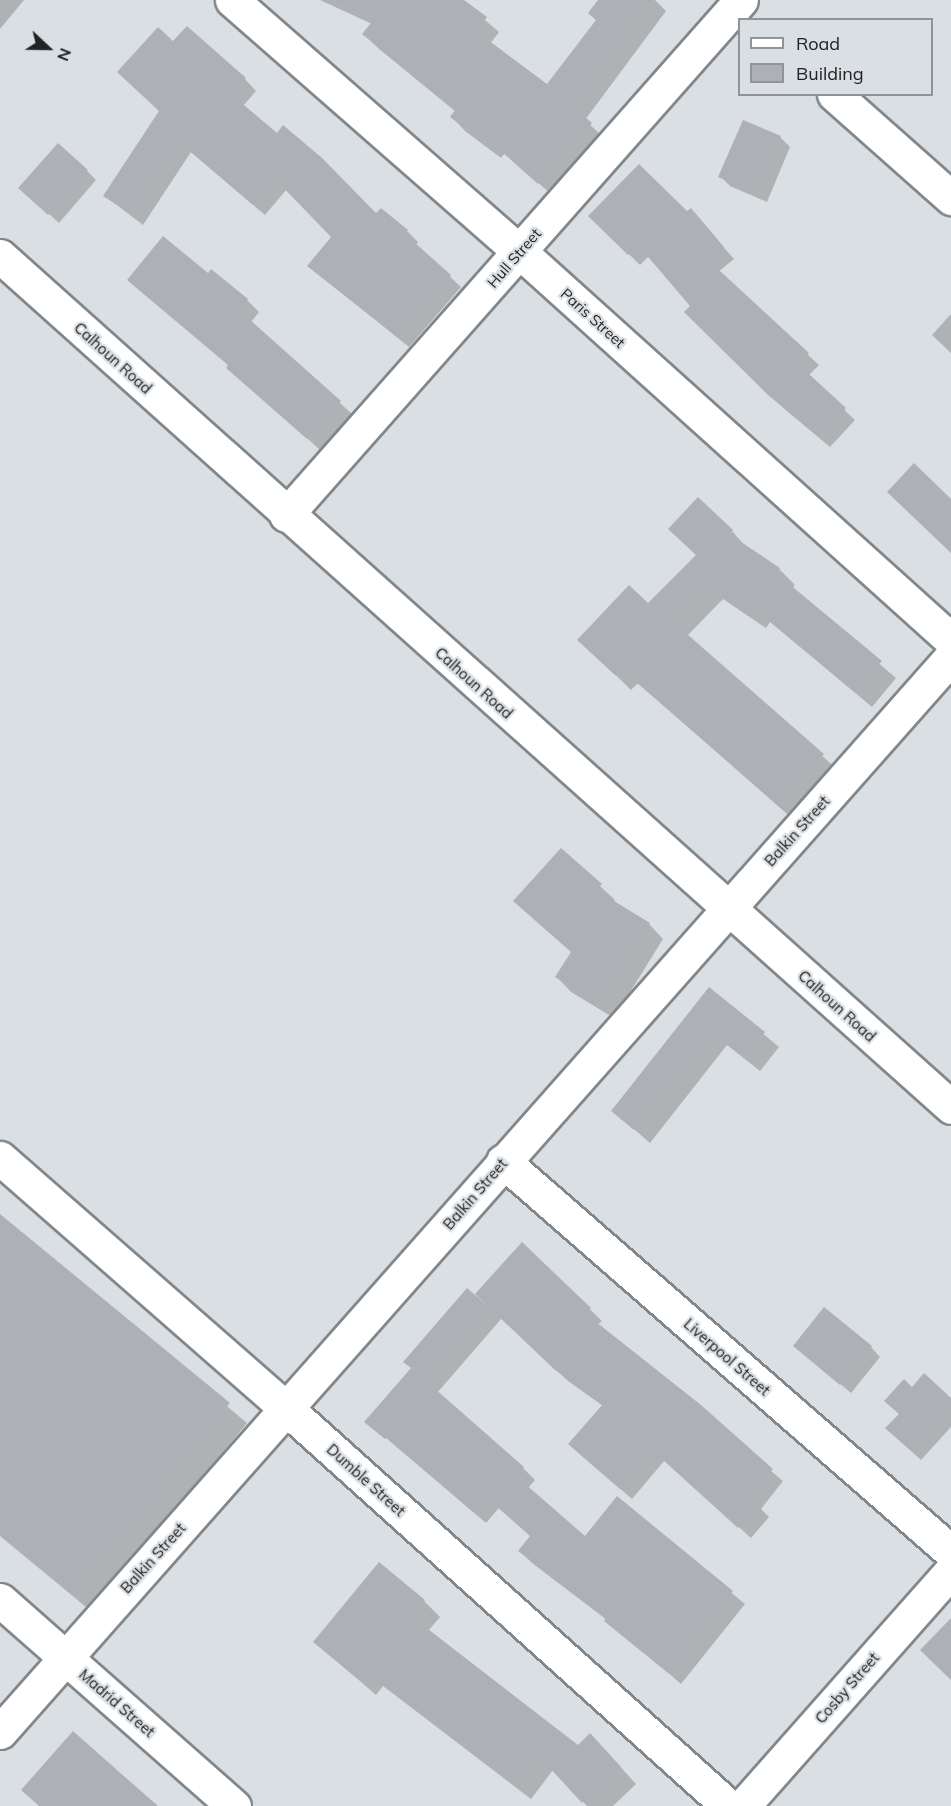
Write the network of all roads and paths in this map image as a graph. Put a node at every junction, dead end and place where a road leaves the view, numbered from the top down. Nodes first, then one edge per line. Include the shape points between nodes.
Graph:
1 (232, 0) edge
2 (739, 7) edge
3 (836, 96) edge
4 (951, 198) edge
5 (519, 252) junction
6 (0, 256) edge
7 (286, 515) junction
8 (951, 640) edge
9 (951, 657) edge
10 (728, 909) junction
11 (951, 1107) edge
12 (0, 1158) edge
13 (503, 1161) junction
14 (287, 1409) junction
15 (951, 1552) edge
16 (951, 1571) edge
17 (0, 1600) edge
18 (64, 1657) junction
19 (0, 1732) edge
20 (234, 1806) edge
21 (728, 1806) edge
22 (743, 1806) edge

1 - 5 street, Paris Street
2 - 5 street, Hull Street
3 - 4 street
5 - 7 street, Hull Street
5 - 8 street, Paris Street
6 - 7 street, Calhoun Road
7 - 10 street, Calhoun Road
9 - 10 street, Balkin Street
10 - 11 street, Calhoun Road
10 - 13 street, Balkin Street
12 - 14 street, Dumble Street
13 - 14 street, Balkin Street
13 - 15 street, Liverpool Street
14 - 18 street, Balkin Street
14 - 21 street, Dumble Street
16 - 22 street, Cosby Street
17 - 18 street, Madrid Street
18 - 19 street, Balkin Street
18 - 20 street, Madrid Street

